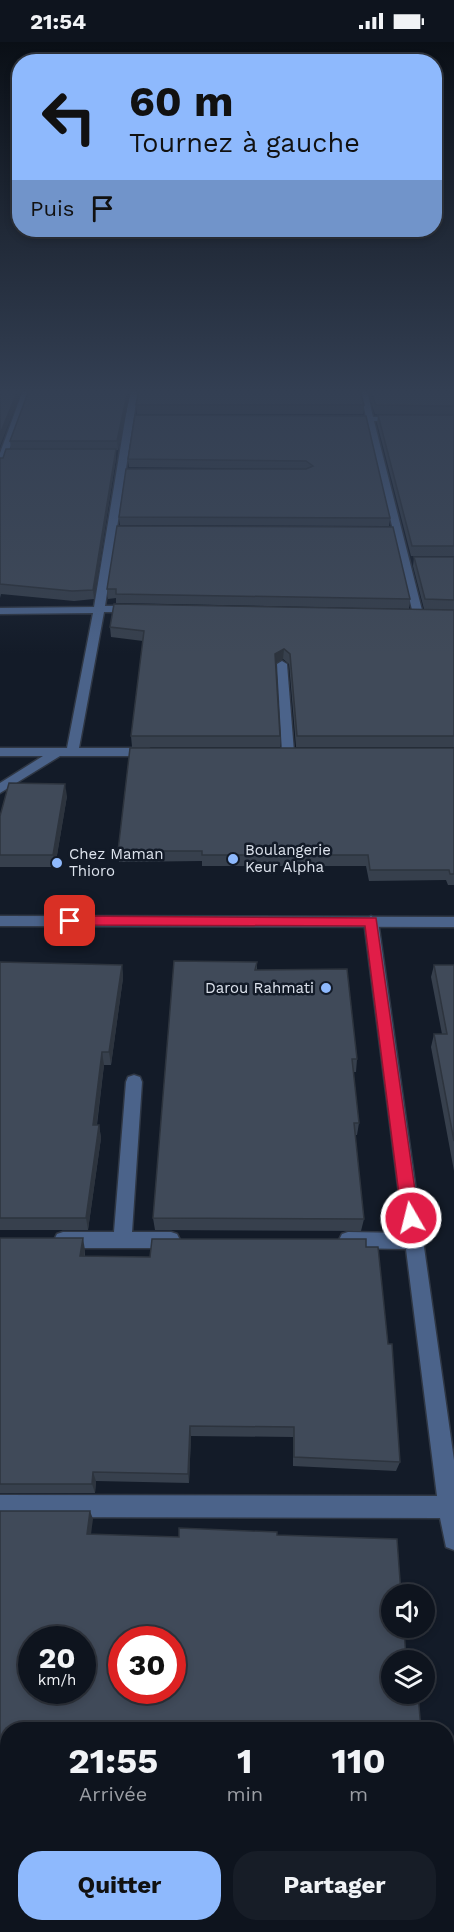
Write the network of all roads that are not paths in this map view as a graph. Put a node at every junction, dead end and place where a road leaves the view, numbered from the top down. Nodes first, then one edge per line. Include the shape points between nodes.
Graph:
1 (119, 478) edge
2 (385, 478) edge
3 (110, 530) junction
4 (122, 530) edge
5 (386, 531) edge
6 (398, 531) junction
7 (99, 608) junction
8 (147, 609) edge
9 (0, 611) edge
10 (406, 614) edge
11 (418, 614) junction
12 (430, 614) edge
13 (282, 664) edge
14 (0, 752) edge
15 (57, 752) junction
16 (72, 752) junction
17 (156, 752) edge
18 (288, 752) edge
19 (0, 789) edge
20 (0, 921) edge
21 (371, 921) junction
22 (454, 922) edge
23 (134, 1083) dead end
24 (44, 1240) edge
25 (122, 1240) junction
26 (192, 1240) edge
27 (332, 1240) edge
28 (414, 1240) junction
29 (0, 1506) edge
30 (452, 1507) edge
31 (454, 1539) edge

1 - 3 street
2 - 6 street
3 - 4 street
3 - 7 street
5 - 6 street
6 - 11 street via 410,561
7 - 8 street
7 - 9 street
7 - 16 street
10 - 11 street
11 - 12 street
13 - 18 street
14 - 15 street
15 - 16 street
15 - 19 street
16 - 17 street
20 - 21 street
21 - 22 street
21 - 28 street
23 - 25 street
24 - 25 street
25 - 26 street
27 - 28 street
28 - 30 street
29 - 30 street
30 - 31 street

